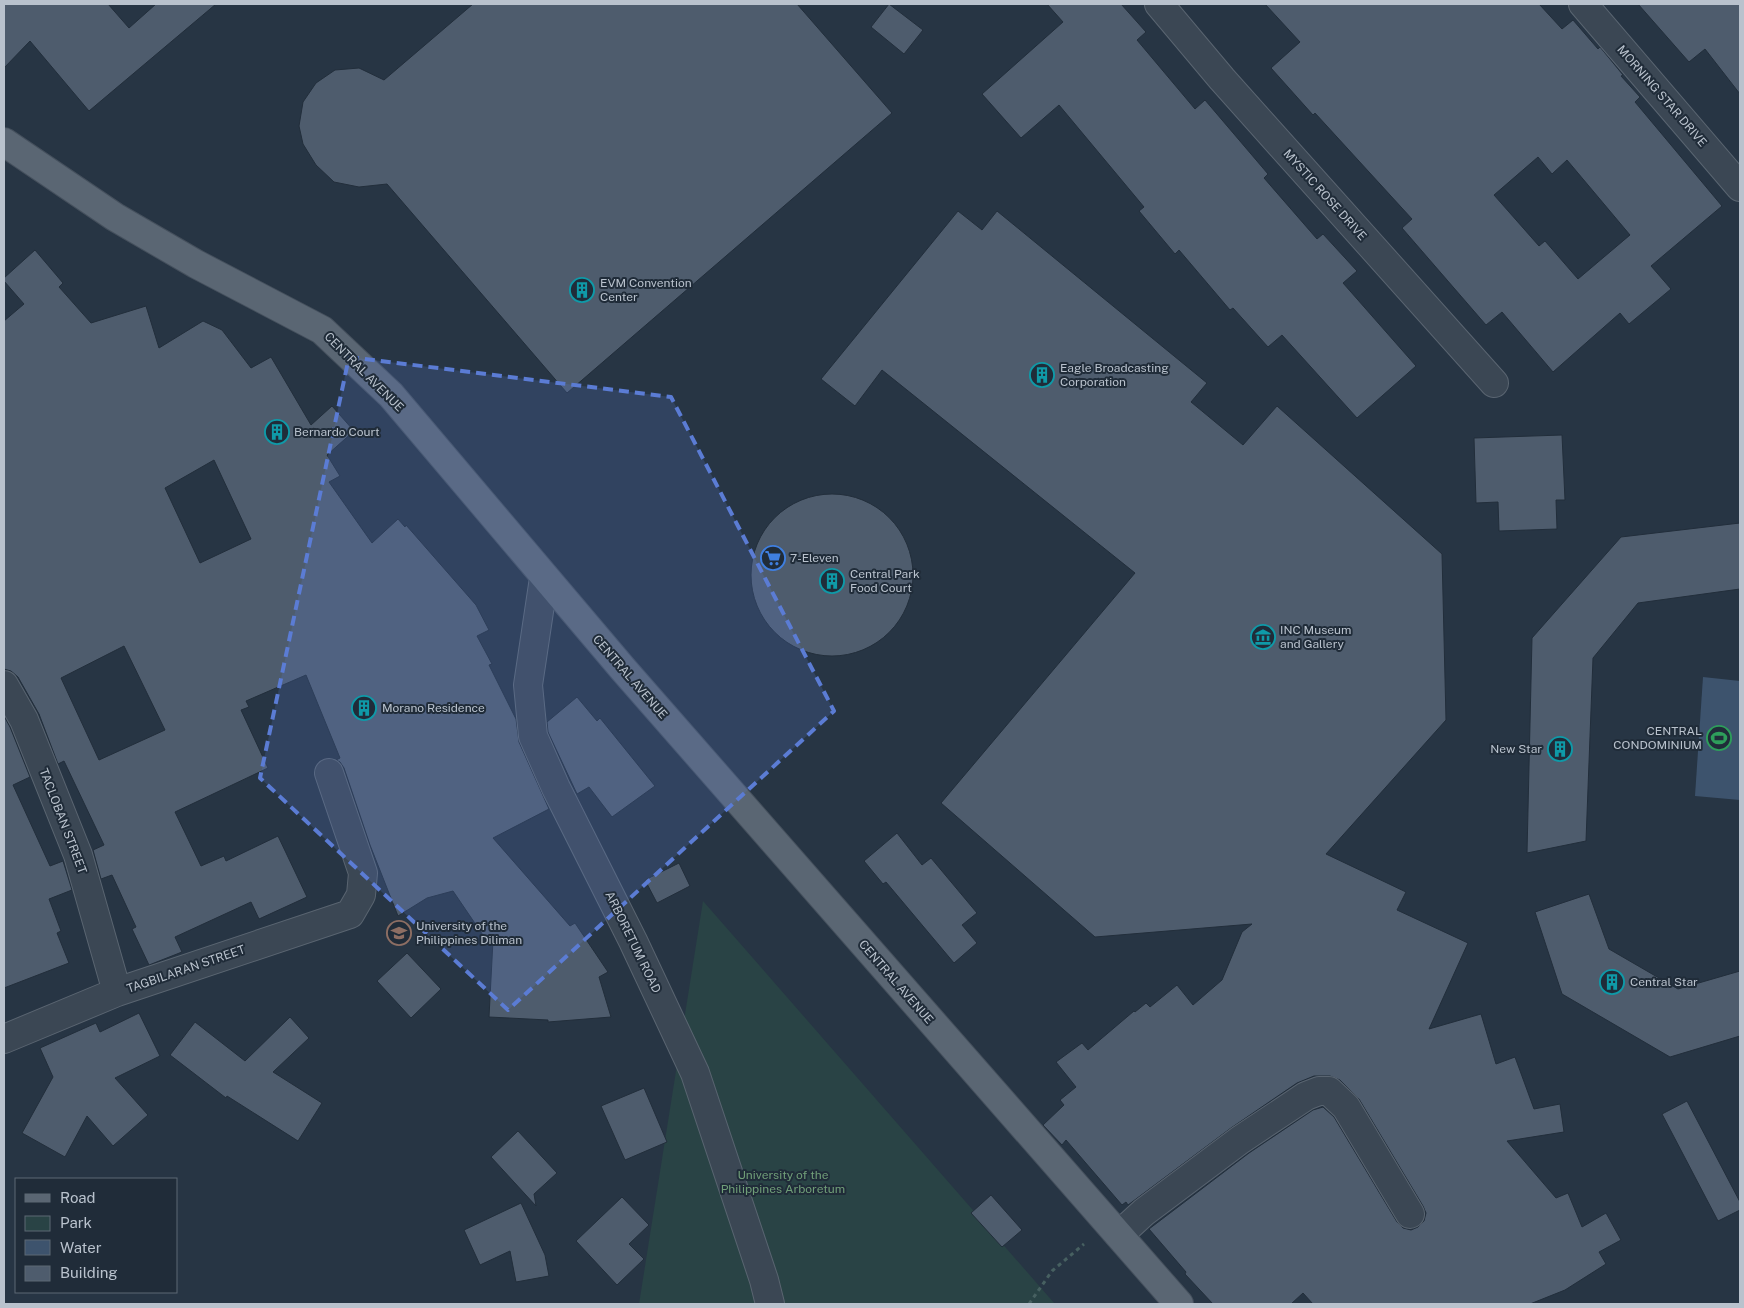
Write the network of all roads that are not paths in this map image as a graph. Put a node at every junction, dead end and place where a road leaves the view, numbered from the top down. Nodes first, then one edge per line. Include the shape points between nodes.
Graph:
1 (1159, 4) edge
2 (1583, 4) edge
3 (4, 142) edge
4 (1740, 187) edge
5 (1494, 383) dead end
6 (544, 578) junction
7 (4, 685) edge
8 (329, 773) dead end
9 (117, 992) junction
10 (4, 1039) edge
11 (1410, 1214) dead end
12 (1119, 1235) junction
13 (770, 1304) edge
14 (1179, 1304) edge

1 - 5 street, MYSTIC ROSE DRIVE via 1222,80
2 - 4 street, MORNING STAR DRIVE
3 - 6 main road, CENTRAL AVENUE via 123,222 322,330 391,395
6 - 12 main road, CENTRAL AVENUE
6 - 13 street, ARBORETUM ROAD via 528,685 533,736 695,1073
7 - 9 street, TACLOBAN STREET via 24,720 78,855
8 - 9 street, TAGBILARAN STREET via 363,873 361,895 350,914
9 - 10 street, TAGBILARAN STREET
11 - 12 street via 1346,1107 1329,1091 1319,1091 1306,1096 1240,1140 1144,1212
12 - 14 main road, CENTRAL AVENUE

